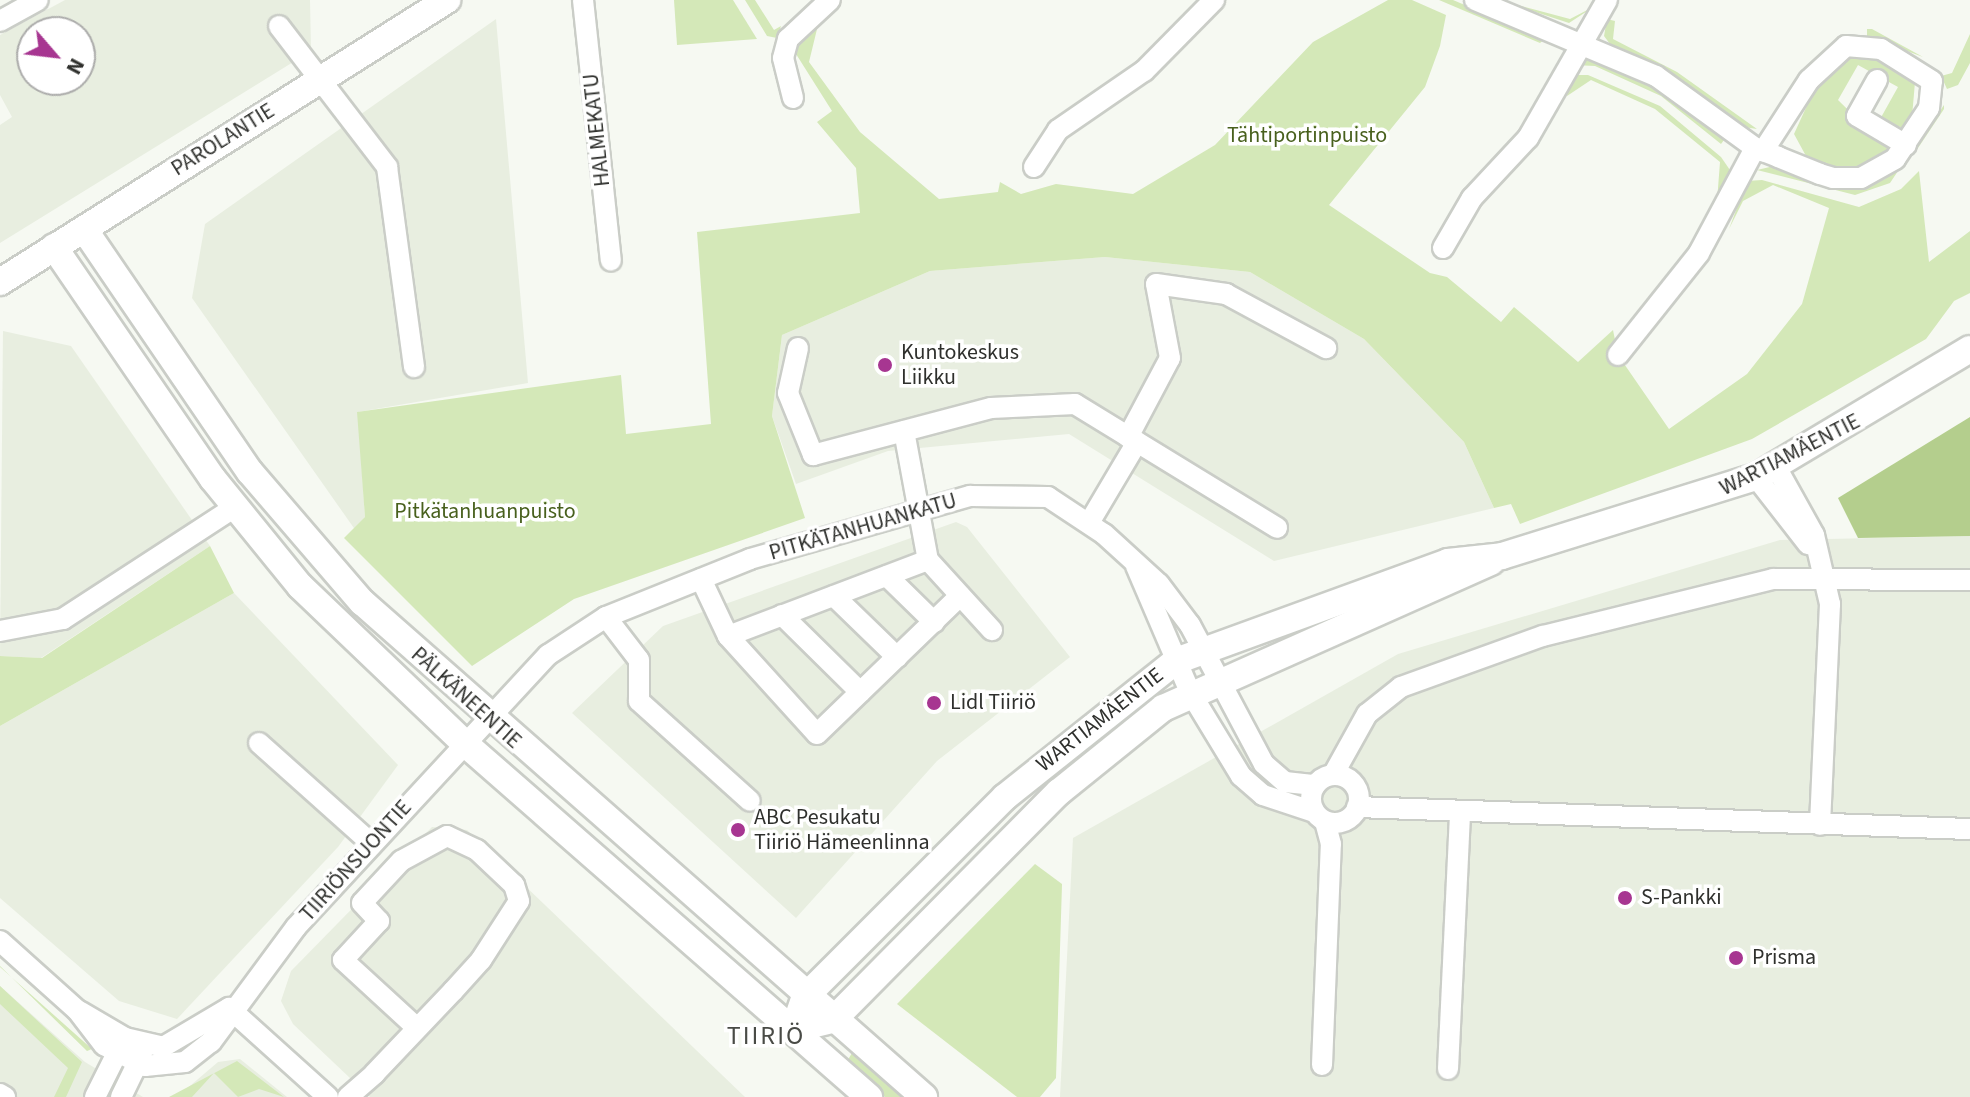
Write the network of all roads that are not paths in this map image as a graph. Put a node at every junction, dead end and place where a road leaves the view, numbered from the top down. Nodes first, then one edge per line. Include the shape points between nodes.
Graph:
1 (38, 0) edge
2 (447, 0) edge
3 (583, 0) edge
4 (830, 0) edge
5 (1214, 0) edge
6 (1475, 0) edge
7 (1607, 0) edge
8 (0, 21) edge
9 (279, 26) dead end
10 (1578, 43) junction
11 (1877, 80) dead end
12 (315, 82) junction
13 (793, 98) dead end
14 (1906, 145) junction
15 (1759, 150) junction
16 (1034, 167) dead end
17 (84, 229) junction
18 (54, 247) junction
19 (1443, 248) dead end
20 (611, 260) dead end
21 (0, 282) edge
22 (798, 348) dead end
23 (1326, 348) dead end
24 (1970, 349) edge
25 (1618, 355) dead end
26 (414, 367) dead end
27 (904, 431) junction
28 (1132, 440) junction
29 (1766, 472) junction
30 (235, 507) junction
31 (913, 509) junction
32 (1089, 523) junction
33 (1277, 528) dead end
34 (1502, 556) junction
35 (928, 560) junction
36 (1136, 566) junction
37 (1824, 570) junction
38 (887, 576) junction
39 (701, 579) junction
40 (1970, 580) edge
41 (834, 596) junction
42 (960, 596) junction
43 (782, 615) junction
44 (606, 617) junction
45 (934, 622) junction
46 (992, 630) dead end
47 (0, 631) edge
48 (728, 636) junction
49 (1205, 648) junction
50 (897, 657) junction
51 (1176, 661) junction
52 (1220, 678) junction
53 (860, 692) junction
54 (1190, 692) junction
55 (485, 716) junction
56 (462, 741) junction
57 (259, 743) dead end
58 (1337, 799) junction
59 (750, 801) dead end
60 (1460, 814) junction
61 (1820, 825) junction
62 (1970, 829) edge
63 (371, 843) junction
64 (0, 941) edge
65 (805, 997) junction
66 (229, 1008) junction
67 (833, 1020) junction
68 (417, 1028) junction
69 (793, 1031) junction
70 (121, 1045) junction
71 (141, 1055) junction
72 (1322, 1065) dead end
73 (1448, 1069) dead end
74 (95, 1097) edge
75 (121, 1097) edge
76 (328, 1097) edge
77 (348, 1097) edge
78 (869, 1097) edge
79 (924, 1097) edge

1 - 8 street
2 - 12 main road, PAROLANTIE
3 - 20 street, HALMEKATU
4 - 13 street via 788,39 784,77
5 - 16 street via 1144,71 1058,130
6 - 10 street
7 - 10 street
9 - 12 street
10 - 15 street via 1670,84
10 - 19 street via 1528,138 1472,198
11 - 14 street via 1857,116
12 - 17 main road, PAROLANTIE
12 - 26 street via 387,167
14 - 15 street via 1884,169 1854,179
14 - 15 street via 1933,98 1932,81 1858,43 1821,66
15 - 25 street via 1699,253
17 - 18 main road, PAROLANTIE
17 - 55 main road, PÄLKÄNEENTIE via 285,515 362,602
18 - 21 main road, PAROLANTIE
18 - 30 main road, PÄLKÄNEENTIE
22 - 27 street via 788,393 813,455
23 - 28 street via 1226,294 1156,284 1170,358
24 - 29 main road, WARTIAMÄENTIE
27 - 28 street via 991,408 1075,404
27 - 31 street
28 - 32 street
28 - 33 street
29 - 34 main road, WARTIAMÄENTIE
29 - 37 street
30 - 47 street via 63,619 14,623
30 - 56 main road, PÄLKÄNEENTIE via 351,638
31 - 32 street, PITKÄTANHUANKATU via 1026,493 1048,497
31 - 35 street
31 - 39 street, PITKÄTANHUANKATU
32 - 36 street, PITKÄTANHUANKATU
34 - 49 main road, WARTIAMÄENTIE via 1448,562
34 - 52 main road, WARTIAMÄENTIE via 1399,607
35 - 38 street
35 - 42 street
36 - 49 street via 1159,584
36 - 51 street, PITKÄTANHUANKATU
37 - 40 street
37 - 58 street via 1723,587 1530,640 1401,687 1367,714 1345,748
37 - 61 street
38 - 41 street
38 - 45 street
39 - 44 street, PITKÄTANHUANKATU
39 - 48 street
41 - 43 street
41 - 50 street
42 - 45 street
42 - 46 street
43 - 48 street
43 - 53 street
44 - 55 street, PITKÄTANHUANKATU via 548,655
44 - 59 street via 639,660 639,701
45 - 50 street
48 - 53 street via 817,734
49 - 51 main road, WARTIAMÄENTIE
49 - 52 street
50 - 53 street
51 - 54 street, PITKÄTANHUANKATU
51 - 65 main road, WARTIAMÄENTIE via 1005,797
52 - 54 main road, WARTIAMÄENTIE
52 - 58 street via 1264,764 1285,782
54 - 58 street, PITKÄTANHUANKATU via 1249,785
54 - 67 main road, WARTIAMÄENTIE via 1059,792
55 - 56 street, TIIRIÖNSUONTIE
55 - 65 main road, PÄLKÄNEENTIE
56 - 63 street, TIIRIÖNSUONTIE
56 - 69 main road, PÄLKÄNEENTIE
57 - 63 street
58 - 60 street
58 - 72 street
60 - 61 street
60 - 73 street
61 - 62 street
63 - 66 street, TIIRIÖNSUONTIE
64 - 70 street
65 - 67 main road, PÄLKÄNEENTIE
65 - 69 main road, WARTIAMÄENTIE
66 - 71 street, TIIRIÖNSUONTIE via 172,1044
66 - 76 street
67 - 69 main road
67 - 79 main road, PÄLKÄNEENTIE
68 - 68 street via 481,960 519,901 514,885 477,850 447,836 389,874 362,903 379,921 343,960
68 - 77 street
69 - 78 main road, PÄLKÄNEENTIE
70 - 71 street
70 - 74 street
71 - 75 street

